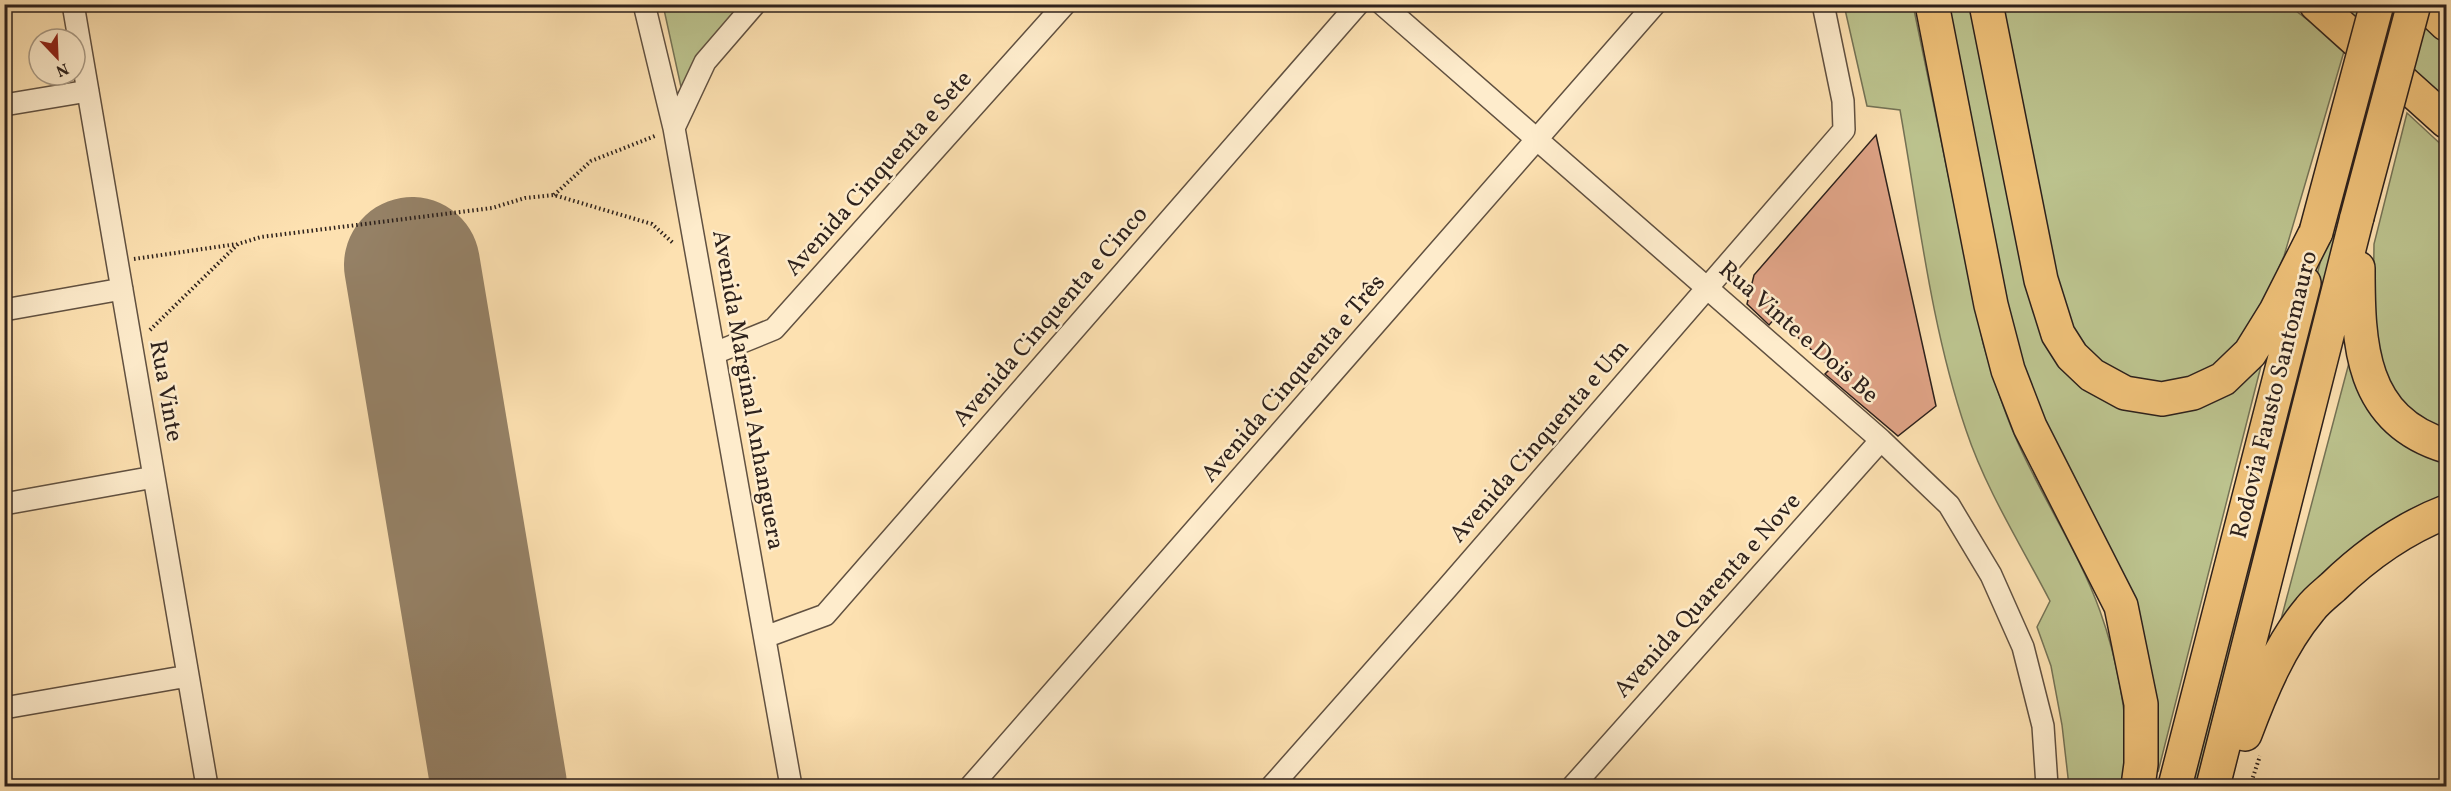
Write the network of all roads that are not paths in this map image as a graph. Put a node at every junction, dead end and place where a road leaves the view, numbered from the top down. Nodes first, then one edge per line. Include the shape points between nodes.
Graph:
1 (73, 4) edge
2 (644, 4) edge
3 (755, 4) edge
4 (1065, 4) edge
5 (1358, 4) edge
6 (1382, 4) edge
7 (1655, 4) edge
8 (1823, 4) edge
9 (1932, 4) edge
10 (1986, 4) edge
11 (2316, 4) edge
12 (2377, 4) edge
13 (2414, 4) edge
14 (2425, 4) edge
15 (2446, 24) edge
16 (88, 91) junction
17 (4, 105) edge
18 (2446, 121) edge
19 (674, 128) junction
20 (1537, 140) junction
21 (2357, 217) junction
22 (2316, 232) junction
23 (1707, 288) junction
24 (122, 289) junction
25 (4, 310) edge
26 (715, 353) junction
27 (1881, 440) junction
28 (2446, 446) edge
29 (154, 477) junction
30 (4, 504) edge
31 (2446, 512) edge
32 (765, 637) junction
33 (188, 676) junction
34 (4, 708) edge
35 (207, 786) edge
36 (791, 786) edge
37 (971, 786) edge
38 (1272, 786) edge
39 (1573, 786) edge
40 (2047, 786) edge
41 (2138, 786) edge
42 (2175, 786) edge
43 (2213, 786) edge
44 (2225, 786) edge

1 - 16 street, Rua Vinte
2 - 19 street, Avenida Marginal Anhanguera
3 - 19 street via 705,63
4 - 26 street, Avenida Cinquenta e Sete via 774,329
5 - 32 street, Avenida Cinquenta e Cinco via 825,615
6 - 20 street, Rua Vinte e Dois Be
7 - 20 street, Avenida Cinquenta e Três
8 - 23 street, Avenida Cinquenta e Um via 1843,101 1844,130
9 - 41 highway via 1991,305 2008,370 2030,427 2121,606 2141,704
10 - 22 highway via 2041,280 2058,334 2072,356 2092,375 2125,393 2162,399 2193,393 2223,379 2250,353
11 - 18 highway
12 - 22 highway, Rodovia Fausto Santomauro, bridge
13 - 21 highway, Rodovia Fausto Santomauro, bridge
14 - 15 highway
16 - 17 street
16 - 24 street, Rua Vinte
19 - 26 street, Avenida Marginal Anhanguera
20 - 23 street, Rua Vinte e Dois Be
20 - 37 street, Avenida Cinquenta e Três
21 - 28 highway via 2358,318 2368,375 2401,423
21 - 43 highway, Rodovia Fausto Santomauro
22 - 42 highway, Rodovia Fausto Santomauro
23 - 27 street, Rua Vinte e Dois Be
23 - 38 street, Avenida Cinquenta e Um
24 - 25 street
24 - 29 street, Rua Vinte
26 - 32 street, Avenida Marginal Anhanguera
27 - 39 street, Avenida Quarenta e Nove
27 - 40 street, Rua Vinte e Dois Be via 1949,505 1990,575 2023,647 2043,726
29 - 30 street
29 - 33 street, Rua Vinte
31 - 44 highway via 2416,524 2378,548 2310,609 2283,649 2259,697
32 - 36 street, Avenida Marginal Anhanguera
33 - 34 street
33 - 35 street, Rua Vinte

